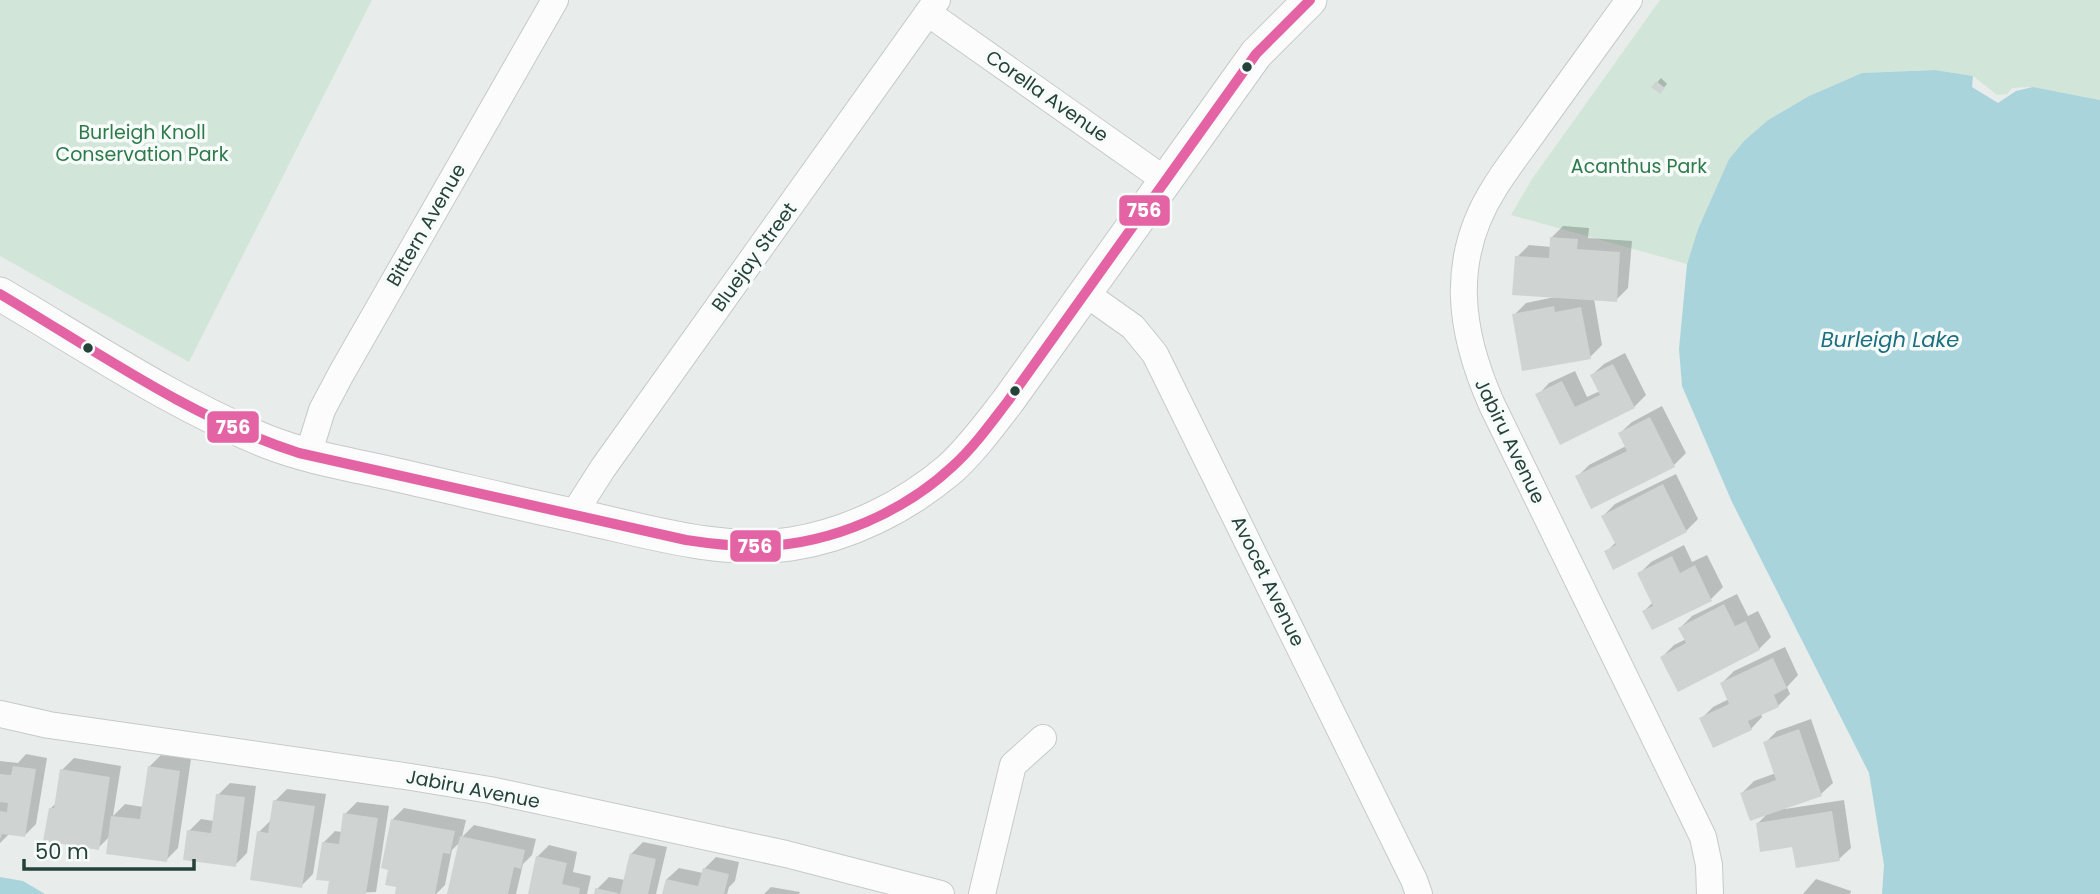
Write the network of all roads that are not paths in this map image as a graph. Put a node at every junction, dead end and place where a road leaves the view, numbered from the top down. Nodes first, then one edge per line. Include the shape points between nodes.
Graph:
1 (555, 0) edge
2 (1310, 0) edge
3 (1629, 0) edge
4 (933, 6) edge
5 (1165, 180) junction
6 (1085, 293) junction
7 (0, 294) edge
8 (308, 455) junction
9 (573, 515) junction
10 (0, 714) edge
11 (1043, 738) dead end
12 (941, 894) edge
13 (982, 894) edge
14 (1419, 894) edge
15 (1710, 894) edge

1 - 8 street, Bittern Avenue via 341,374
2 - 5 street via 1256,54
3 - 15 street, Jabiru Avenue via 1494,189 1471,241 1463,300 1476,369 1492,405 1699,826 1709,865
4 - 5 street, Corella Avenue
4 - 9 street, Bluejay Street
5 - 6 street
6 - 9 street via 971,447 922,491 886,513 793,543 752,547 713,545
6 - 14 street, Avocet Avenue via 1133,327 1155,354
7 - 8 street via 220,420
8 - 9 street
10 - 12 street, Jabiru Avenue via 490,790 786,854
11 - 13 street via 1013,765

